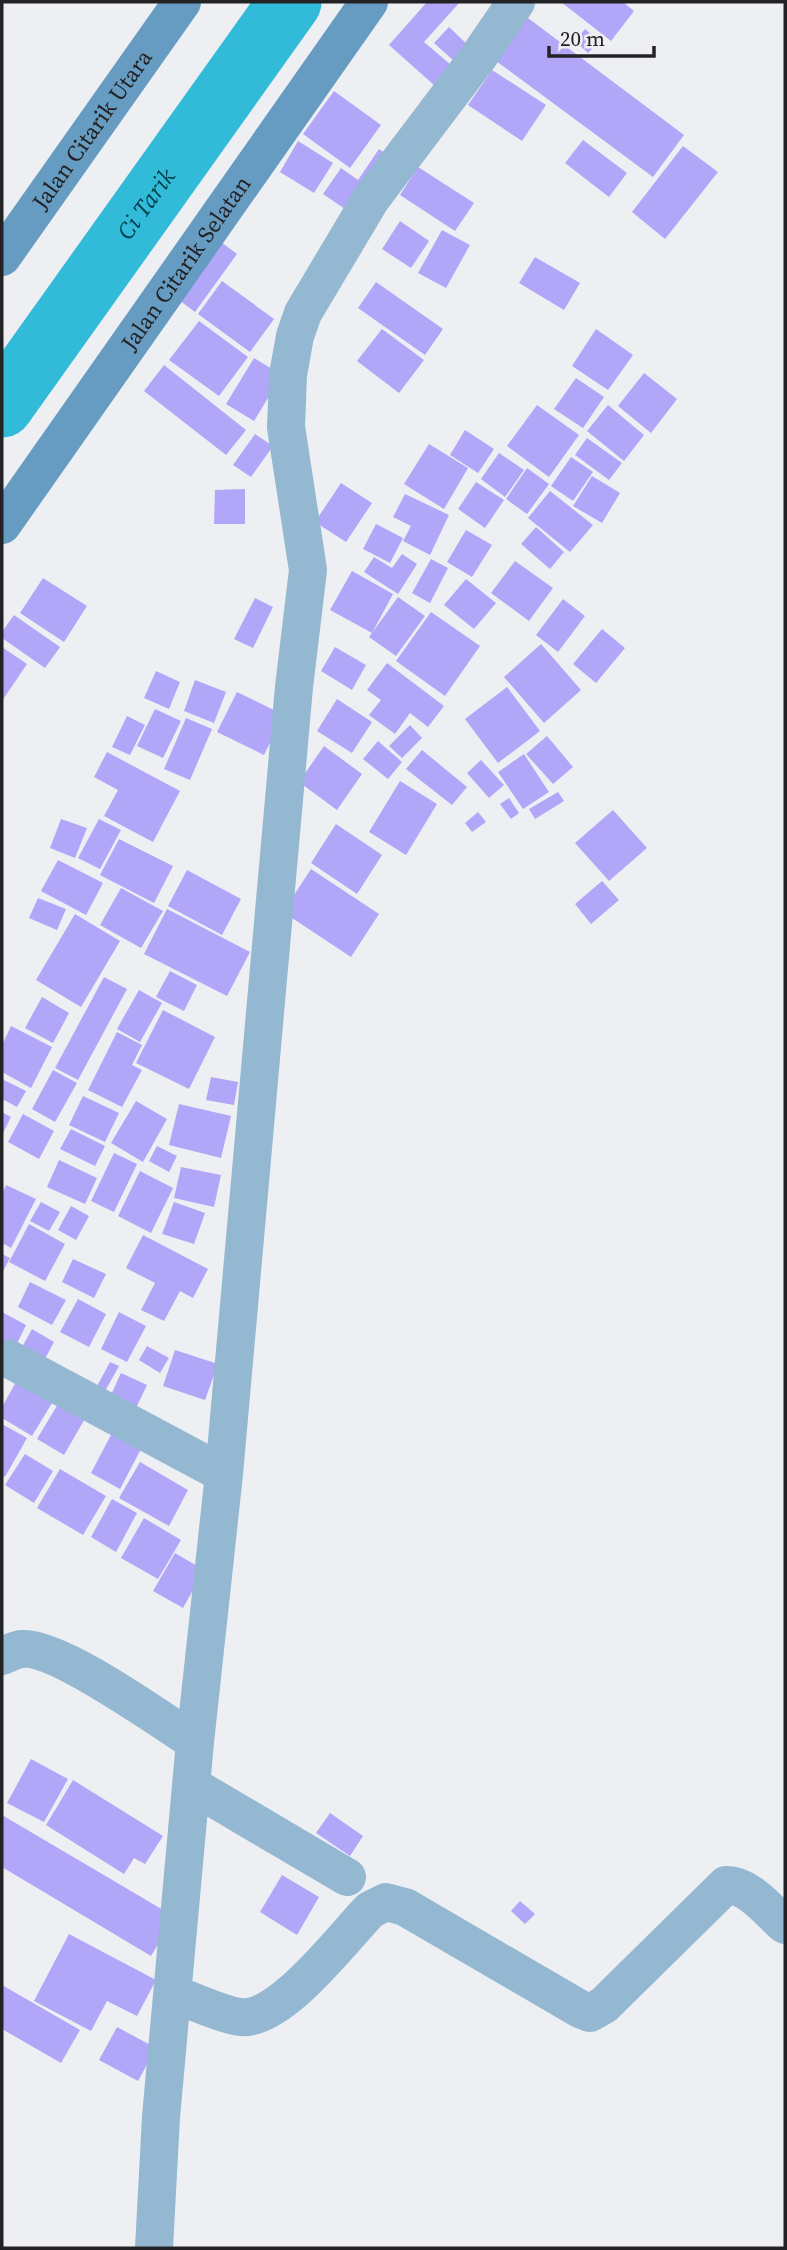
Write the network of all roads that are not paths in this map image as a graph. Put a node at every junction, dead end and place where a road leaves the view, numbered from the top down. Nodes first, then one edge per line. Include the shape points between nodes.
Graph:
1 (182, 2) edge
2 (369, 2) edge
3 (516, 2) edge
4 (2, 257) edge
5 (2, 525) edge
6 (8, 1359) dead end
7 (224, 1474) junction
8 (2, 1656) edge
9 (195, 1742) junction
10 (191, 1785) junction
11 (347, 1877) dead end
12 (785, 1925) edge
13 (173, 1994) junction
14 (154, 2248) edge

1 - 4 street, Jalan Citarik Utara
2 - 5 street, Jalan Citarik Selatan
3 - 7 street via 371,199 303,313 295,336 286,427 307,587 294,687
6 - 7 street
7 - 9 street
8 - 9 street via 22,1648 48,1653
9 - 10 street
10 - 11 street
10 - 13 street
12 - 13 street via 745,1890 726,1885 604,2005 590,2013 405,1907 386,1902 370,1910 289,1997 264,2013 239,2017
13 - 14 street

